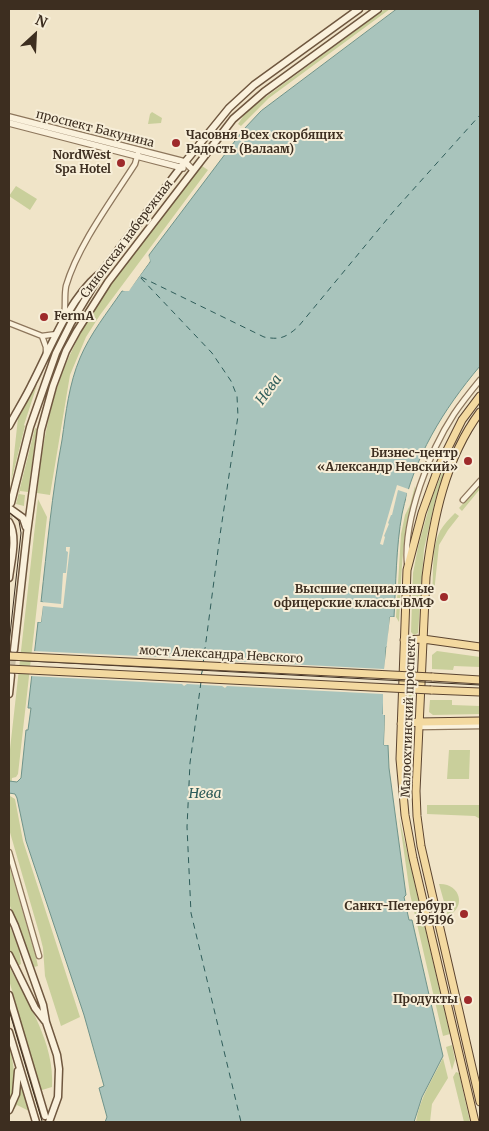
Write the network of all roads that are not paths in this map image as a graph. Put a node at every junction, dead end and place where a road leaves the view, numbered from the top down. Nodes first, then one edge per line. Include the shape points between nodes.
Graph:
1 (359, 9) edge
2 (378, 9) edge
3 (9, 117) edge
4 (9, 123) edge
5 (138, 153) junction
6 (183, 165) junction
7 (193, 170) junction
8 (103, 270) junction
9 (64, 321) junction
10 (9, 323) edge
11 (57, 334) junction
12 (42, 336) junction
13 (46, 355) junction
14 (480, 380) edge
15 (480, 396) edge
16 (480, 412) edge
17 (9, 426) edge
18 (480, 481) edge
19 (463, 500) dead end
20 (10, 505) edge
21 (9, 522) edge
22 (27, 533) junction
23 (407, 573) junction
24 (9, 578) edge
25 (404, 640) junction
26 (423, 641) junction
27 (480, 647) edge
28 (11, 653) edge
29 (10, 672) edge
30 (480, 680) edge
31 (480, 692) edge
32 (9, 694) edge
33 (480, 721) edge
34 (401, 724) junction
35 (418, 724) junction
36 (480, 726) edge
37 (9, 852) edge
38 (9, 913) edge
39 (9, 956) edge
40 (39, 956) dead end
41 (9, 995) edge
42 (46, 1022) junction
43 (9, 1032) edge
44 (18, 1062) junction
45 (480, 1102) edge
46 (9, 1110) edge
47 (45, 1116) dead end
48 (36, 1122) edge
49 (49, 1122) edge
50 (474, 1122) edge

1 - 6 main road, Синопская набережная via 242,95
2 - 7 main road, Синопская набережная via 252,102 233,119
3 - 5 street, проспект Бакунина
4 - 5 street, проспект Бакунина
5 - 6 street, проспект Бакунина
5 - 9 street, Синопская набережная via 135,164 87,241 70,277 65,293
6 - 7 street
6 - 8 main road, Синопская набережная
7 - 22 main road, Синопская набережная via 108,282 66,352 41,430
8 - 9 main road, Синопская набережная via 83,291
8 - 20 main road, Синопская набережная via 56,353 30,427
9 - 11 main road, Синопская набережная
10 - 12 street
11 - 12 street
11 - 13 main road, Синопская набережная
12 - 13 street
13 - 17 main road, Синопская набережная
14 - 23 street via 453,415 427,470 410,526
15 - 23 main road, Малоохтинский проспект via 462,420 439,466 422,513
16 - 26 main road, Малоохтинский проспект via 460,444 439,504 426,577
18 - 19 street
20 - 22 main road via 23,518
21 - 24 main road via 13,537
22 - 28 main road, Синопская набережная
23 - 25 main road, Малоохтинский проспект
25 - 26 main road
25 - 34 main road, Малоохтинский проспект
26 - 27 main road
26 - 35 main road, Малоохтинский проспект
28 - 30 main road, мост Александра Невского, bridge
29 - 31 main road, мост Александра Невского, bridge
29 - 32 main road
33 - 35 main road
34 - 35 main road
34 - 50 main road, Малоохтинский проспект via 402,784 409,838
35 - 36 street
35 - 45 main road, Малоохтинский проспект via 416,792 419,835
37 - 40 street
38 - 42 main road
39 - 42 main road via 35,1008
41 - 47 main road
42 - 49 main road via 60,1068 58,1097
43 - 44 main road
44 - 46 main road via 16,1094
44 - 48 main road

